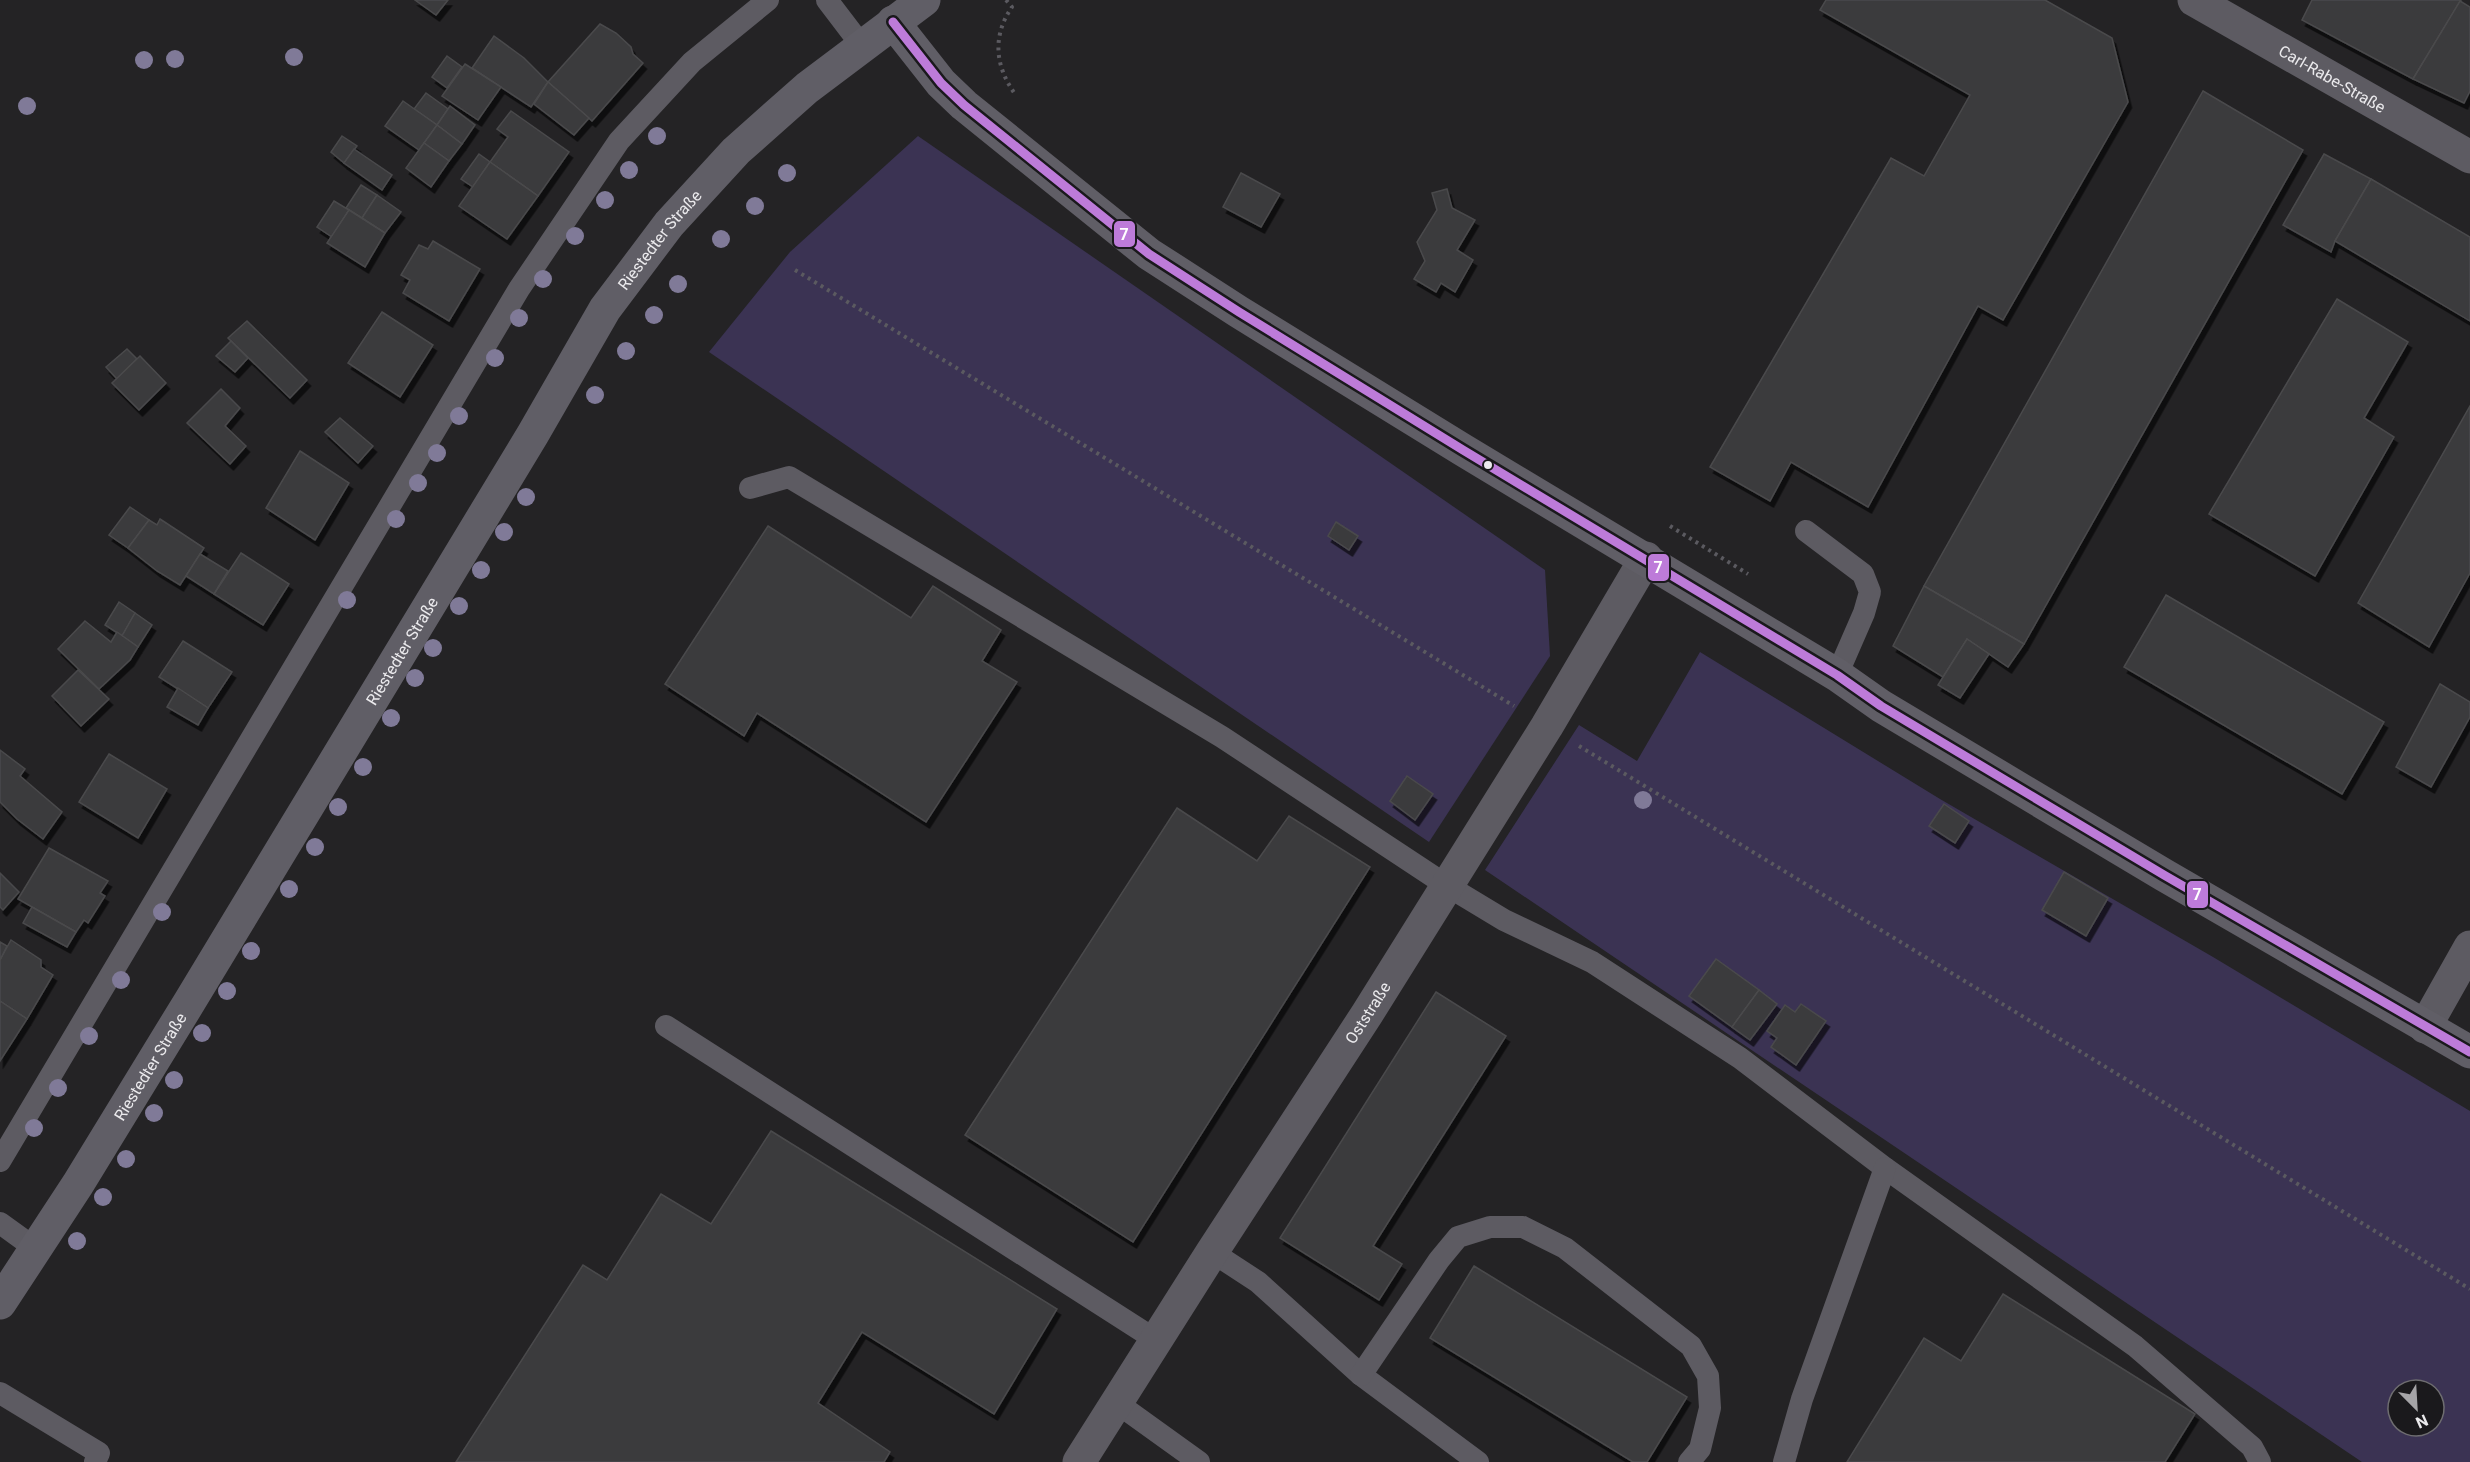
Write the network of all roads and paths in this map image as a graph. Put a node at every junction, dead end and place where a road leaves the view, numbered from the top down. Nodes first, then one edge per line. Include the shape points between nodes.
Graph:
1 (768, 0) edge
2 (827, 0) edge
3 (924, 0) edge
4 (2194, 0) edge
5 (893, 22) junction
6 (862, 46) junction
7 (2468, 151) edge
8 (795, 270) dead end
9 (750, 488) dead end
10 (1806, 531) dead end
11 (1646, 558) junction
12 (1837, 675) junction
13 (1547, 726) junction
14 (1446, 885) junction
15 (2470, 947) edge
16 (666, 1026) dead end
17 (2425, 1027) junction
18 (2470, 1052) edge
19 (0, 1161) edge
20 (1886, 1168) junction
21 (0, 1223) edge
22 (36, 1249) junction
23 (1212, 1252) junction
24 (2470, 1288) edge
25 (0, 1303) edge
26 (1156, 1340) junction
27 (1361, 1375) junction
28 (0, 1393) edge
29 (1117, 1403) junction
30 (95, 1462) edge
31 (1079, 1462) edge
32 (1199, 1462) edge
33 (1478, 1462) edge
34 (1689, 1462) edge
35 (1784, 1462) edge
36 (2260, 1462) edge

1 - 19 lane via 692,62 619,141 519,289
2 - 6 lane
3 - 5 main road, Riestedter Straße
4 - 7 street, Carl-Rabe-Straße
5 - 6 main road, Riestedter Straße
5 - 11 main road via 964,105 1149,254 1463,450
6 - 22 main road, Riestedter Straße via 793,99 729,159 669,224 605,309 196,991
8 - 13 path
9 - 14 lane via 789,477 1222,737
10 - 12 lane via 1863,574 1870,592
11 - 12 main road
11 - 13 street, Oststraße
12 - 17 main road via 1891,712 2153,869
13 - 14 street, Oststraße
13 - 24 path
14 - 20 lane via 1504,920 1592,962 1740,1058
14 - 23 street, Oststraße
15 - 17 street
16 - 26 lane
17 - 18 main road
20 - 35 lane via 1802,1399
20 - 36 lane via 2135,1346 2252,1447
21 - 22 lane
22 - 25 main road, Riestedter Straße
23 - 26 street, Oststraße
23 - 27 lane via 1258,1282
26 - 29 street, Oststraße
27 - 33 lane
27 - 34 lane via 1458,1237 1490,1227 1523,1227 1565,1248 1691,1346 1708,1376 1710,1408 1700,1449
28 - 30 lane via 99,1453
29 - 31 street, Oststraße
29 - 32 lane

